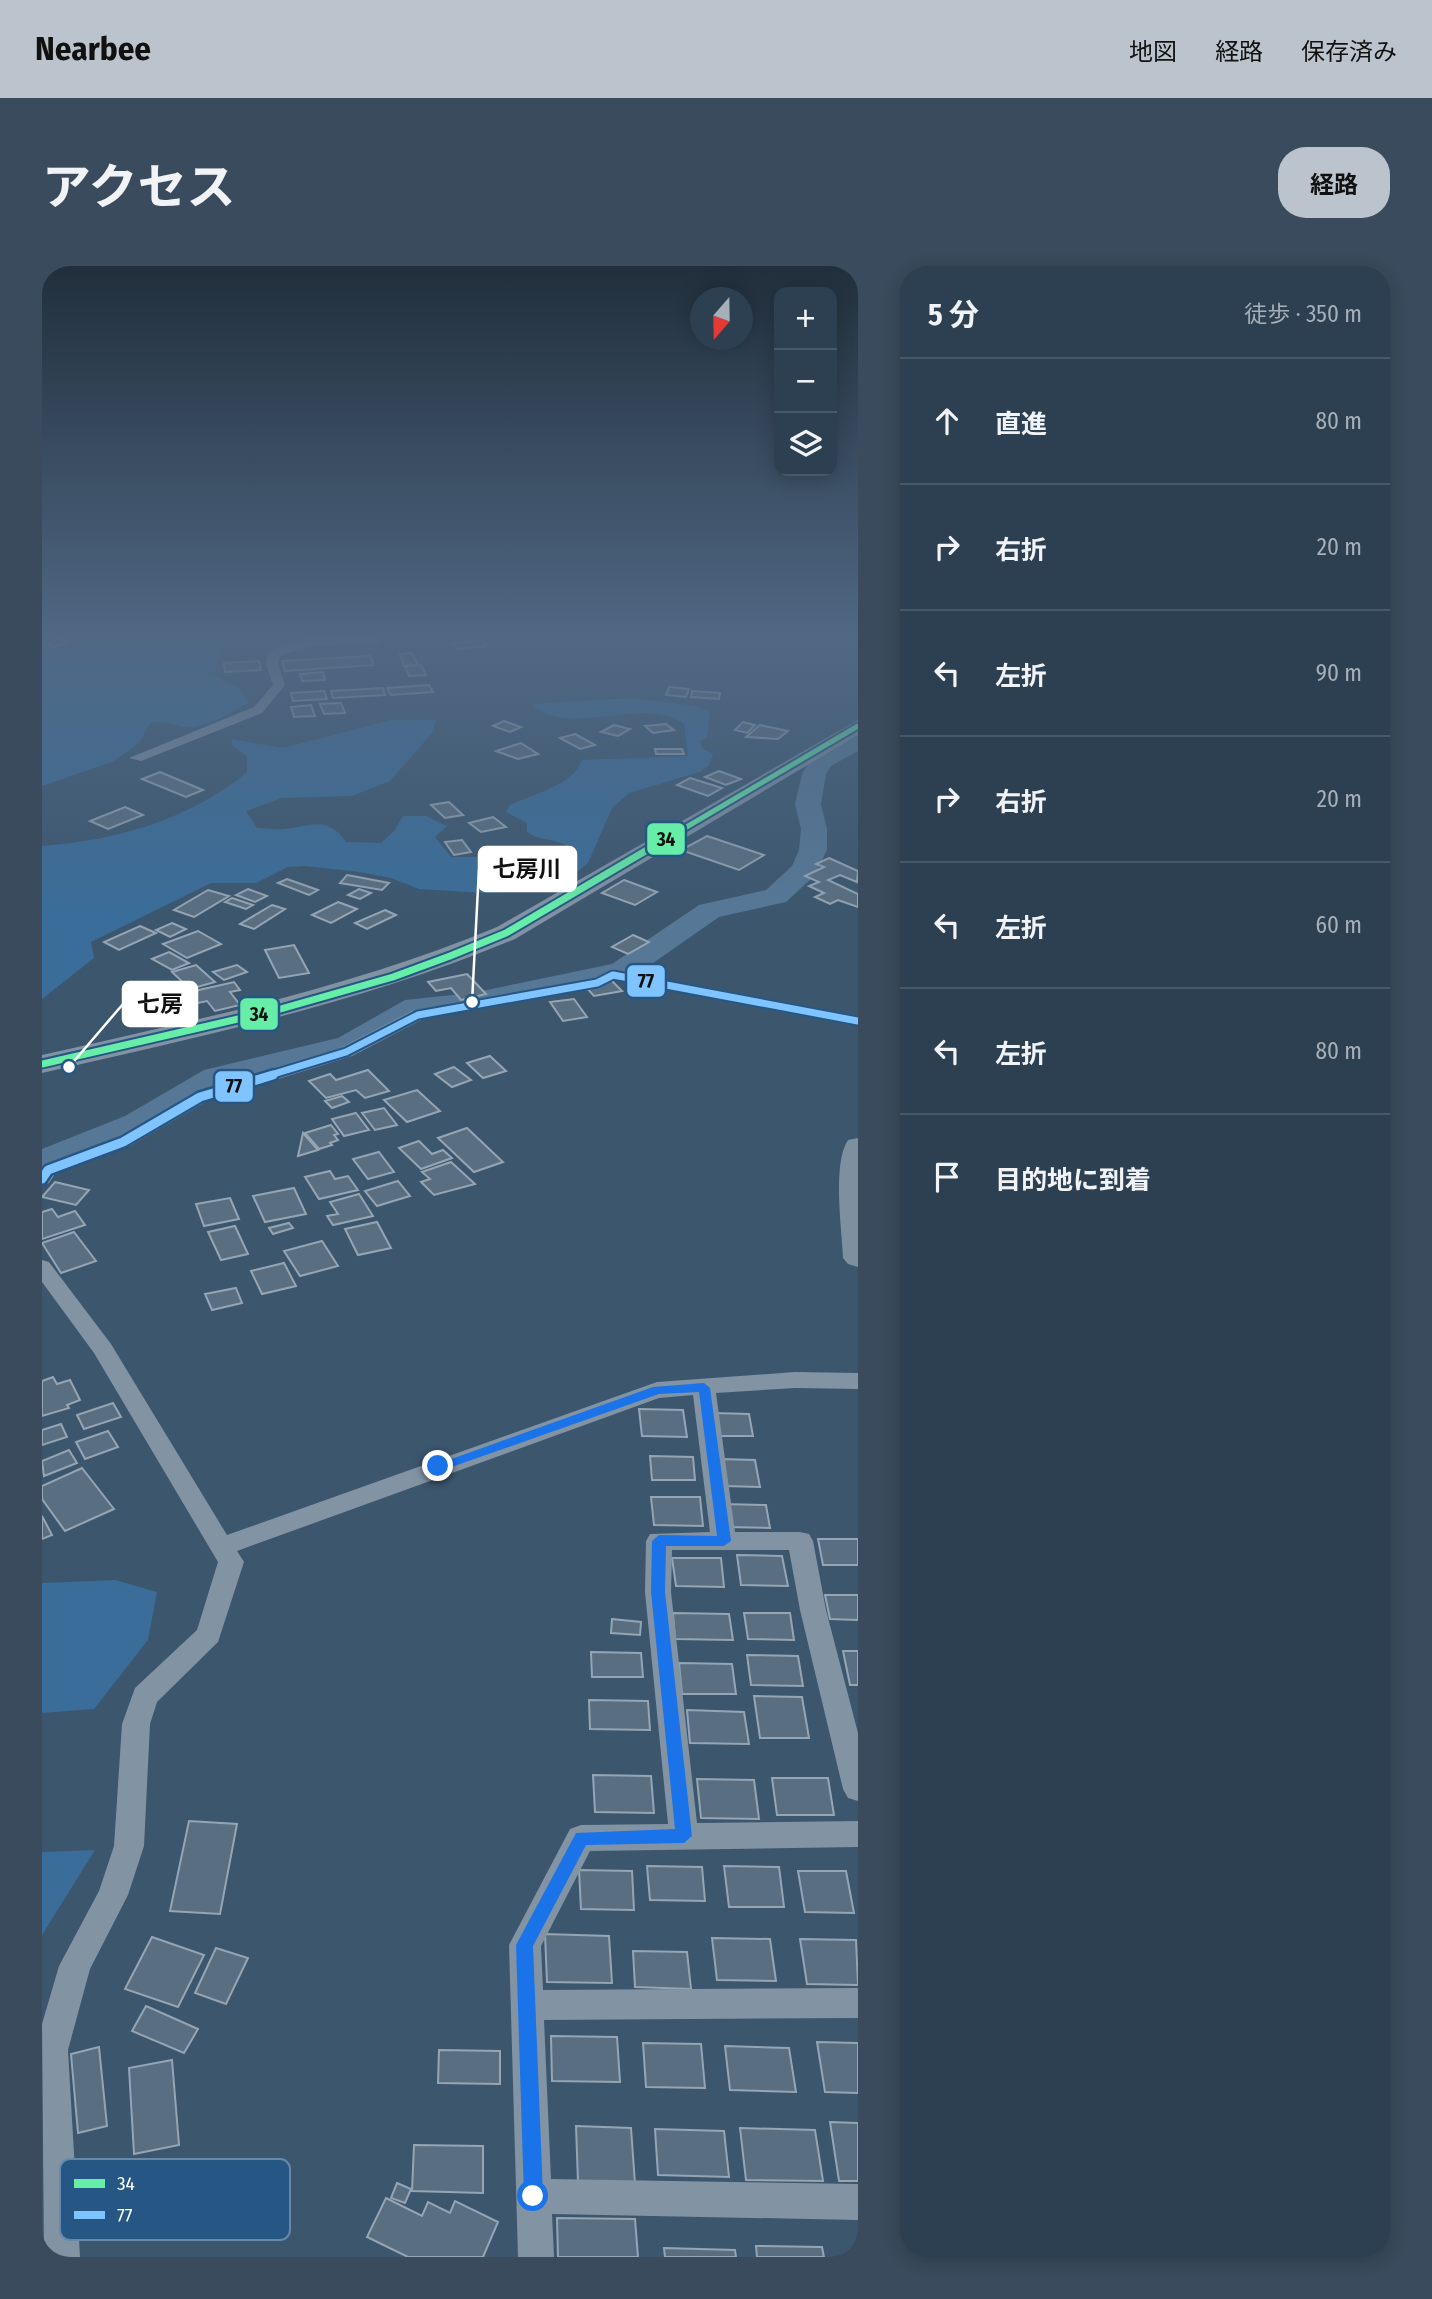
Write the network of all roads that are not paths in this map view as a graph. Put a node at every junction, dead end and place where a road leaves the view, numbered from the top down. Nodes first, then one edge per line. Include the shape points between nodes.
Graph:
1 (210, 729) edge
2 (853, 729) edge
3 (136, 758) dead end
4 (858, 1021) edge
5 (42, 1064) edge
6 (857, 1162) edge
7 (44, 1171) edge
8 (858, 1258) edge
9 (42, 1266) edge
10 (858, 1381) edge
11 (704, 1388) junction
12 (724, 1541) junction
13 (220, 1547) junction
14 (858, 1789) edge
15 (858, 1834) edge
16 (684, 1836) junction
17 (858, 2003) edge
18 (529, 2005) junction
19 (533, 2196) junction
20 (858, 2202) edge
21 (60, 2219) edge
22 (536, 2257) edge

1 - 3 street
2 - 5 highway via 506,933 457,955 400,977 314,1000
4 - 7 street via 613,975 597,983 418,1015 346,1052 200,1097 123,1142
6 - 8 main road
9 - 13 street via 103,1349
10 - 11 street via 795,1380
11 - 12 street
11 - 13 street via 657,1390
12 - 14 street via 800,1541
12 - 16 street via 659,1541 658,1592
13 - 21 street via 231,1562 209,1635 145,1696 136,1724 130,1846 113,1895 75,1966 51,2050
15 - 16 street
16 - 18 street via 581,1838 525,1945
17 - 18 street
18 - 19 street
19 - 20 street
19 - 22 street

